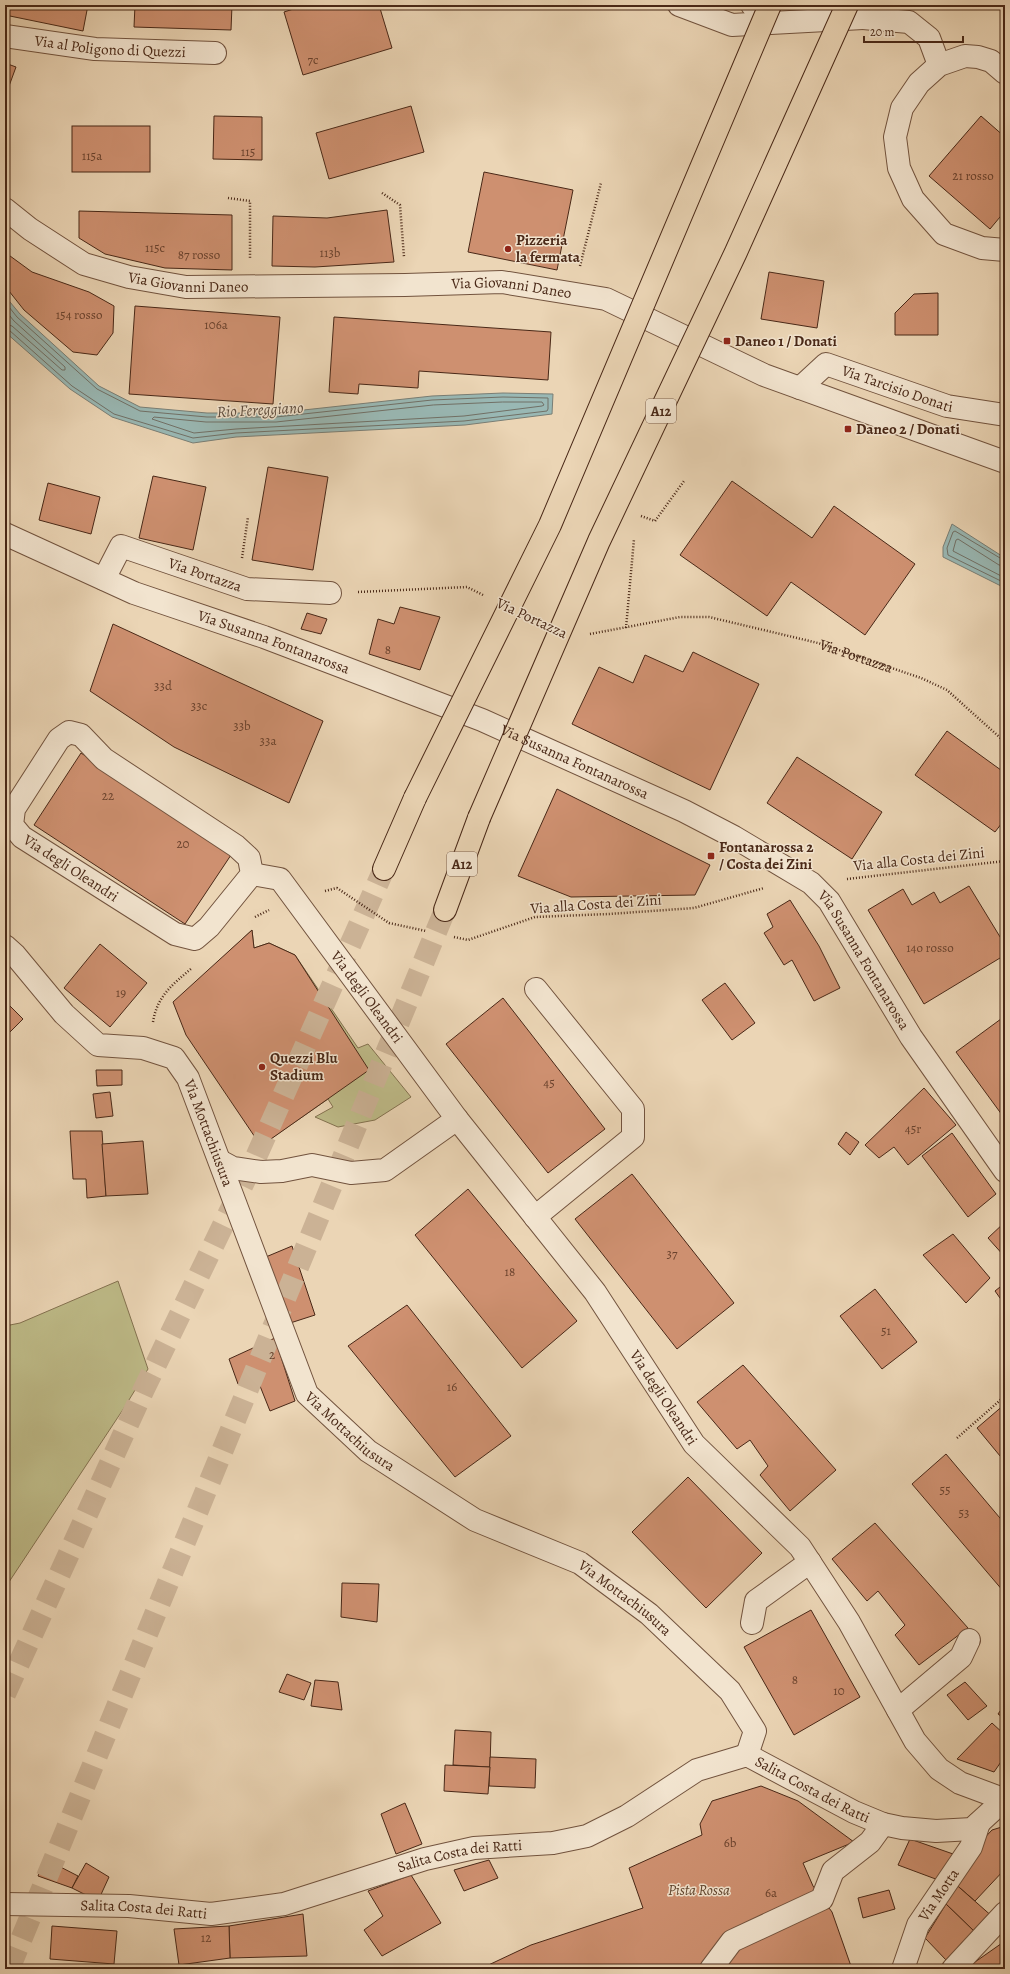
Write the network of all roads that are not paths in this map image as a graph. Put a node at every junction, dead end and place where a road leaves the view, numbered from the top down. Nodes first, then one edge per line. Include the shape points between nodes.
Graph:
1 (679, 5) edge
2 (752, 5) edge
3 (852, 9) edge
4 (768, 14) edge
5 (5, 36) edge
6 (216, 54) dead end
7 (939, 65) junction
8 (1005, 73) edge
9 (5, 209) edge
10 (1005, 250) edge
11 (800, 388) junction
12 (1005, 415) edge
13 (1005, 462) edge
14 (5, 534) edge
15 (104, 579) junction
16 (330, 593) road end
17 (384, 868) tunnel mouth
18 (252, 874) junction
19 (445, 910) tunnel mouth
20 (5, 946) edge
21 (536, 989) dead end
22 (457, 1119) junction
23 (220, 1161) junction
24 (1005, 1171) edge
25 (535, 1217) junction
26 (810, 1562) junction
27 (752, 1623) dead end
28 (969, 1640) dead end
29 (898, 1710) junction
30 (747, 1755) junction
31 (1004, 1799) edge
32 (979, 1823) junction
33 (883, 1824) junction
34 (5, 1904) edge
35 (1005, 1913) edge
36 (711, 1969) edge
37 (903, 1969) edge
38 (953, 1969) edge

1 - 4 street via 732,25
2 - 4 street
3 - 4 street
3 - 7 street via 909,22 929,38
3 - 19 highway, A12, bridge via 599,541 479,818
4 - 17 highway, bridge via 550,525 415,798
5 - 6 street, Via al Poligono di Quezzi via 95,49
7 - 8 street via 965,56 978,57 991,61
7 - 10 street via 919,83 902,108 895,137 899,168 913,199 944,234 982,248
9 - 11 street, Via Giovanni Daneo via 30,229 84,264 129,277 186,287 502,282 606,299 764,375
11 - 12 street, Via Tarcisio Donati via 826,364 947,406
11 - 13 street, Via Giovanni Daneo
14 - 15 street, Via Susanna Fontanarossa
15 - 16 street, Via Portazza via 121,546 247,589
15 - 24 street, Via Susanna Fontanarossa via 134,593 264,637 482,720 684,811 734,837 811,883 829,901 911,1037
18 - 18 street, Via degli Oleandri via 249,858 236,846 104,758 81,735 69,732 59,739 14,809 12,825 22,837 175,934 195,939 209,927
18 - 22 street, Via degli Oleandri via 280,879
20 - 23 street, Via Mottachiusura via 64,1014 98,1045 143,1048 174,1058 188,1078
21 - 25 street via 633,1109 633,1137
22 - 23 street via 385,1170 351,1173 312,1165 261,1172 233,1168
22 - 25 street, Via degli Oleandri
23 - 30 street, Via Mottachiusura via 307,1394 368,1451 476,1520 580,1563 649,1614 730,1691 755,1731
25 - 26 street, Via degli Oleandri via 595,1292 694,1444 800,1547
26 - 27 street via 756,1600
26 - 29 street, Via degli Oleandri via 849,1622
28 - 29 street via 961,1657
29 - 31 street, Via degli Oleandri via 915,1741 939,1769 960,1783
30 - 33 street, Salita Costa dei Ratti via 854,1812
30 - 34 street, Salita Costa dei Ratti via 697,1770 627,1816 587,1836 553,1843 474,1848 425,1859 284,1904 211,1914 129,1906
31 - 32 street, Salita Costa dei Ratti
32 - 33 street, Salita Costa dei Ratti via 972,1830 936,1831
32 - 37 street, Via Motta via 971,1847 918,1925
33 - 36 street, Salita Costa dei Ratti via 870,1842 833,1871 822,1899 732,1941
35 - 38 street

